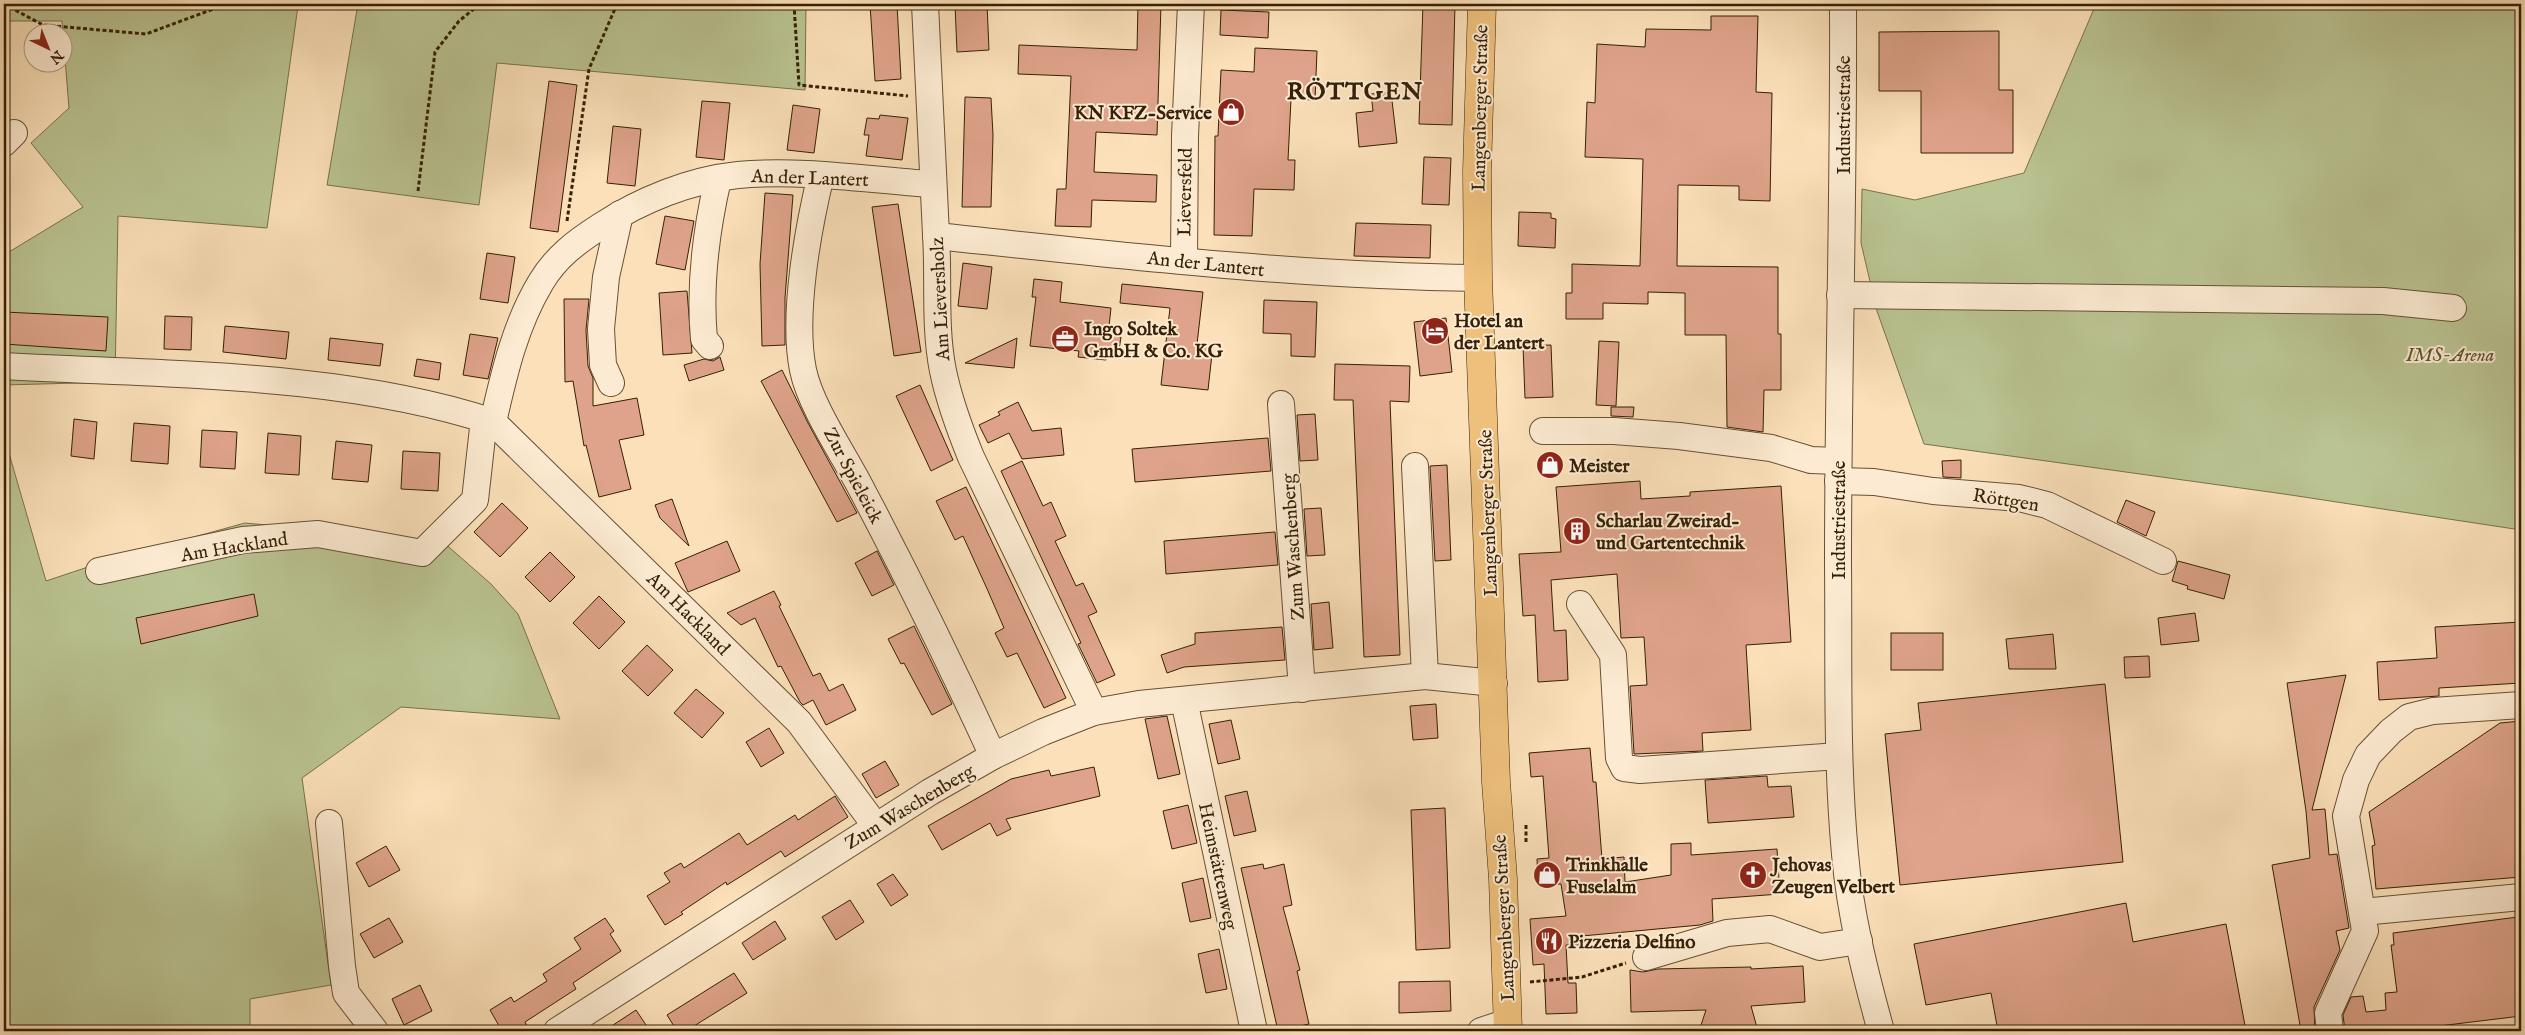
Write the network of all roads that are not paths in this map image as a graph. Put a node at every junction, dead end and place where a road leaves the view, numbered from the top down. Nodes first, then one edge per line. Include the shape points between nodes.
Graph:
1 (925, 4) edge
2 (1192, 4) edge
3 (1482, 4) edge
4 (1843, 4) edge
5 (821, 175) junction
6 (718, 179) junction
7 (931, 184) junction
8 (620, 214) junction
9 (936, 236) junction
10 (1184, 260) junction
11 (1478, 278) junction
12 (1840, 295) junction
13 (2453, 308) dead end
14 (710, 346) dead end
15 (4, 366) edge
16 (611, 383) dead end
17 (1281, 404) dead end
18 (488, 420) junction
19 (1543, 431) dead end
20 (1415, 466) dead end
21 (1838, 471) junction
22 (2163, 561) dead end
23 (99, 571) dead end
24 (1580, 604) dead end
25 (1425, 676) junction
26 (1494, 683) junction
27 (1302, 690) junction
28 (1184, 700) junction
29 (2521, 705) edge
30 (1094, 712) junction
31 (993, 756) junction
32 (1839, 756) junction
33 (329, 823) dead end
34 (875, 825) junction
35 (2521, 897) edge
36 (2362, 912) junction
37 (1859, 941) junction
38 (1646, 957) road end
39 (1508, 1027) edge
40 (375, 1031) edge
41 (557, 1031) edge
42 (1254, 1031) edge
43 (1481, 1031) edge
44 (1881, 1031) edge
45 (2330, 1031) edge

1 - 7 street, Am Lieversholz
2 - 10 street, Lieversfeld via 1185,136
3 - 11 main road, Langenberger Straße
4 - 12 street, Industriestraße
5 - 6 street, An der Lantert via 738,175
5 - 7 street, An der Lantert
5 - 31 street, Zur Spieleick via 812,211 802,288 803,370 820,411 928,618
6 - 8 street, An der Lantert via 673,190
6 - 14 street via 711,207 702,280 704,339
7 - 9 street, Am Lieversholz
8 - 16 street via 606,276 601,328 602,365
8 - 18 street, An der Lantert via 568,248 541,282 520,322
9 - 10 street, An der Lantert
9 - 30 street, Am Lieversholz via 936,300 943,370 959,429
10 - 11 street, An der Lantert via 1283,271
11 - 26 main road, Langenberger Straße
12 - 13 street via 2384,301
12 - 21 street, Industriestraße
15 - 18 street, Am Hackland via 217,376 338,388 449,409
17 - 27 street, Zum Waschenberg
18 - 23 street, Am Hackland via 475,500 422,553 318,534 243,540
18 - 34 street, Am Hackland via 799,722
19 - 21 street, Röttgen via 1614,431 1771,448
20 - 25 street
21 - 22 street, Röttgen via 1874,482 1932,491 2019,498 2047,505
21 - 32 street, Industriestraße
24 - 32 street via 1613,655 1619,758 1624,768 1640,770
25 - 26 street, Zum Waschenberg
25 - 27 street, Zum Waschenberg
26 - 39 main road, Langenberger Straße
27 - 28 street, Zum Waschenberg
28 - 30 street, Zum Waschenberg
28 - 42 street, Heimstättenweg
29 - 36 street via 2433,711 2409,717 2368,755 2356,780 2346,816
30 - 31 street, Zum Waschenberg
31 - 34 street, Zum Waschenberg
32 - 37 street, Industriestraße via 1845,856
33 - 40 street via 346,994
34 - 41 street, Zum Waschenberg
35 - 36 street
36 - 45 street via 2365,931 2328,1013
37 - 38 street via 1820,947 1770,929 1727,933
37 - 44 street, Industriestraße
39 - 43 street, Langenberger Straße

